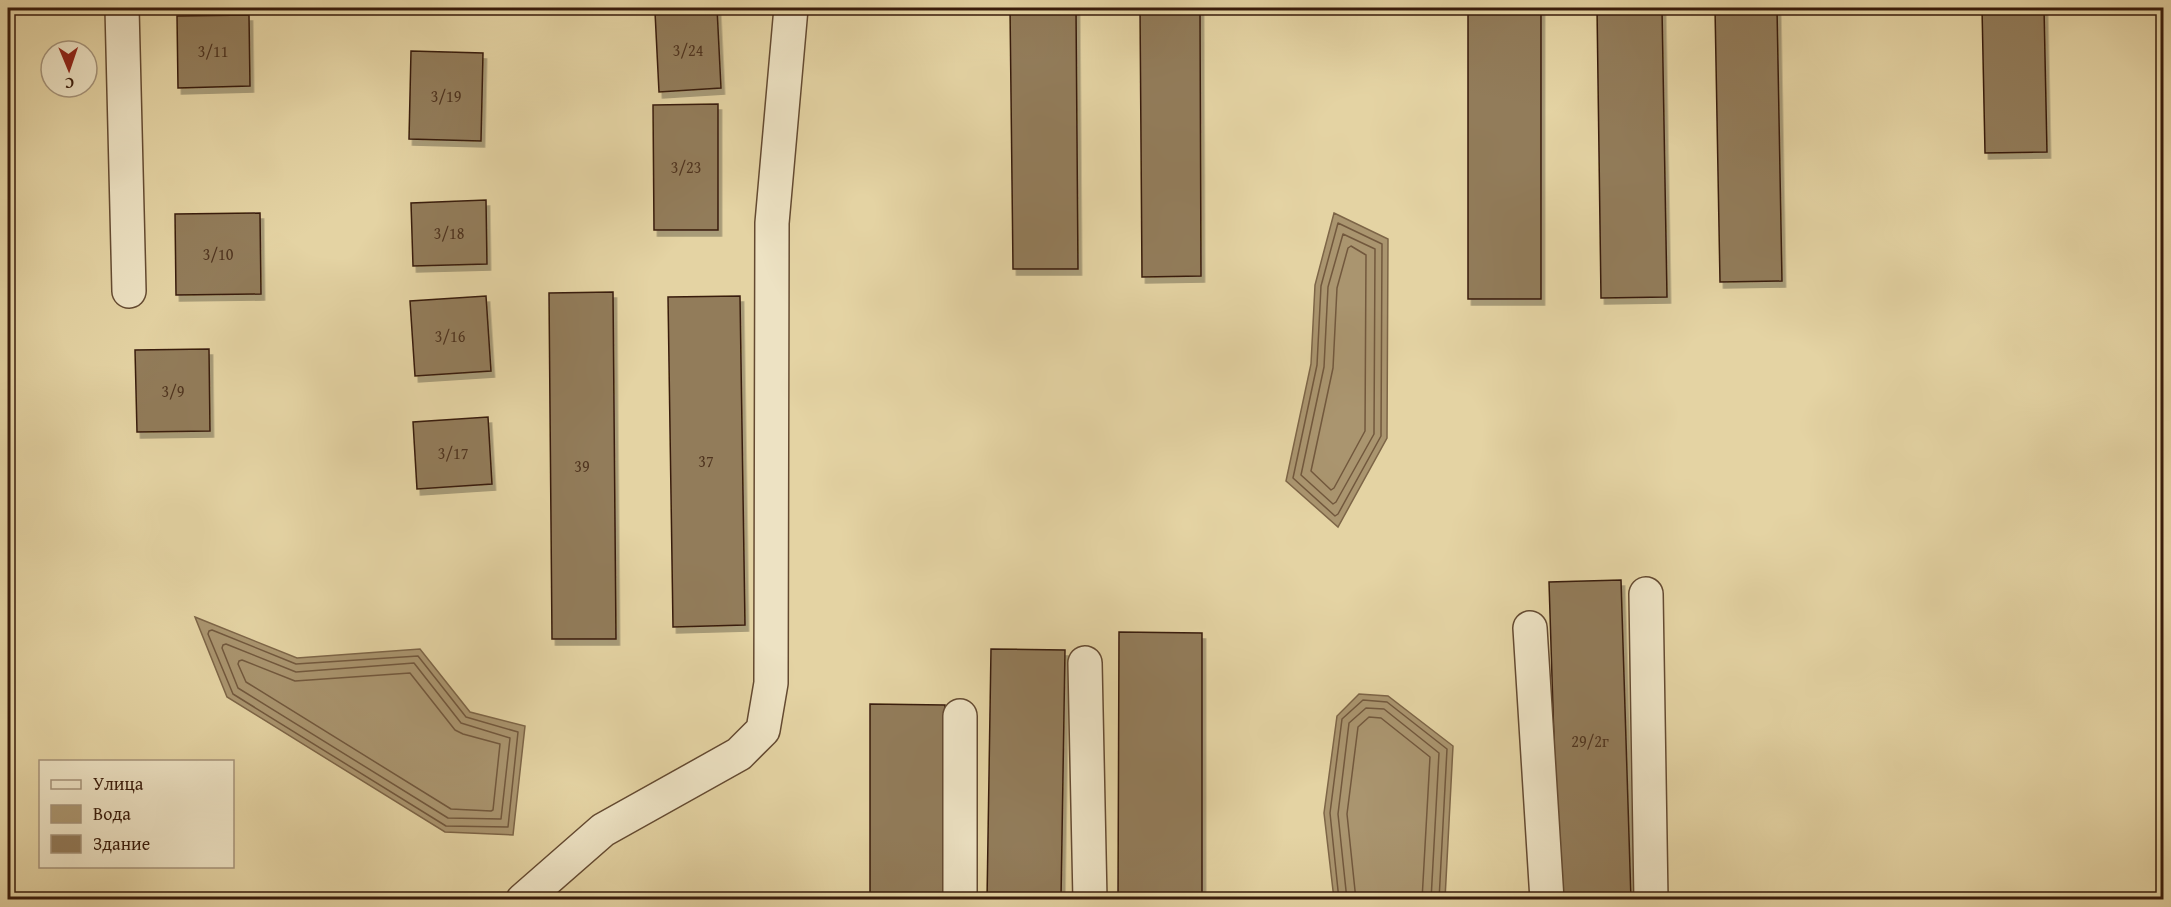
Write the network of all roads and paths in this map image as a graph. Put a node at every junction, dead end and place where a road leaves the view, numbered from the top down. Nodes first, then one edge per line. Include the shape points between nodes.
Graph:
1 (122, 8) edge
2 (791, 8) edge
3 (129, 291) dead end
4 (1646, 594) dead end
5 (1530, 628) dead end
6 (1085, 663) dead end
7 (960, 716) dead end
8 (523, 900) edge
9 (960, 900) edge
10 (1090, 900) edge
11 (1547, 900) edge
12 (1651, 900) edge

1 - 3 street
2 - 8 street via 772,223 771,683 763,730 739,754 603,830
4 - 12 street
5 - 11 street
6 - 10 street
7 - 9 street

